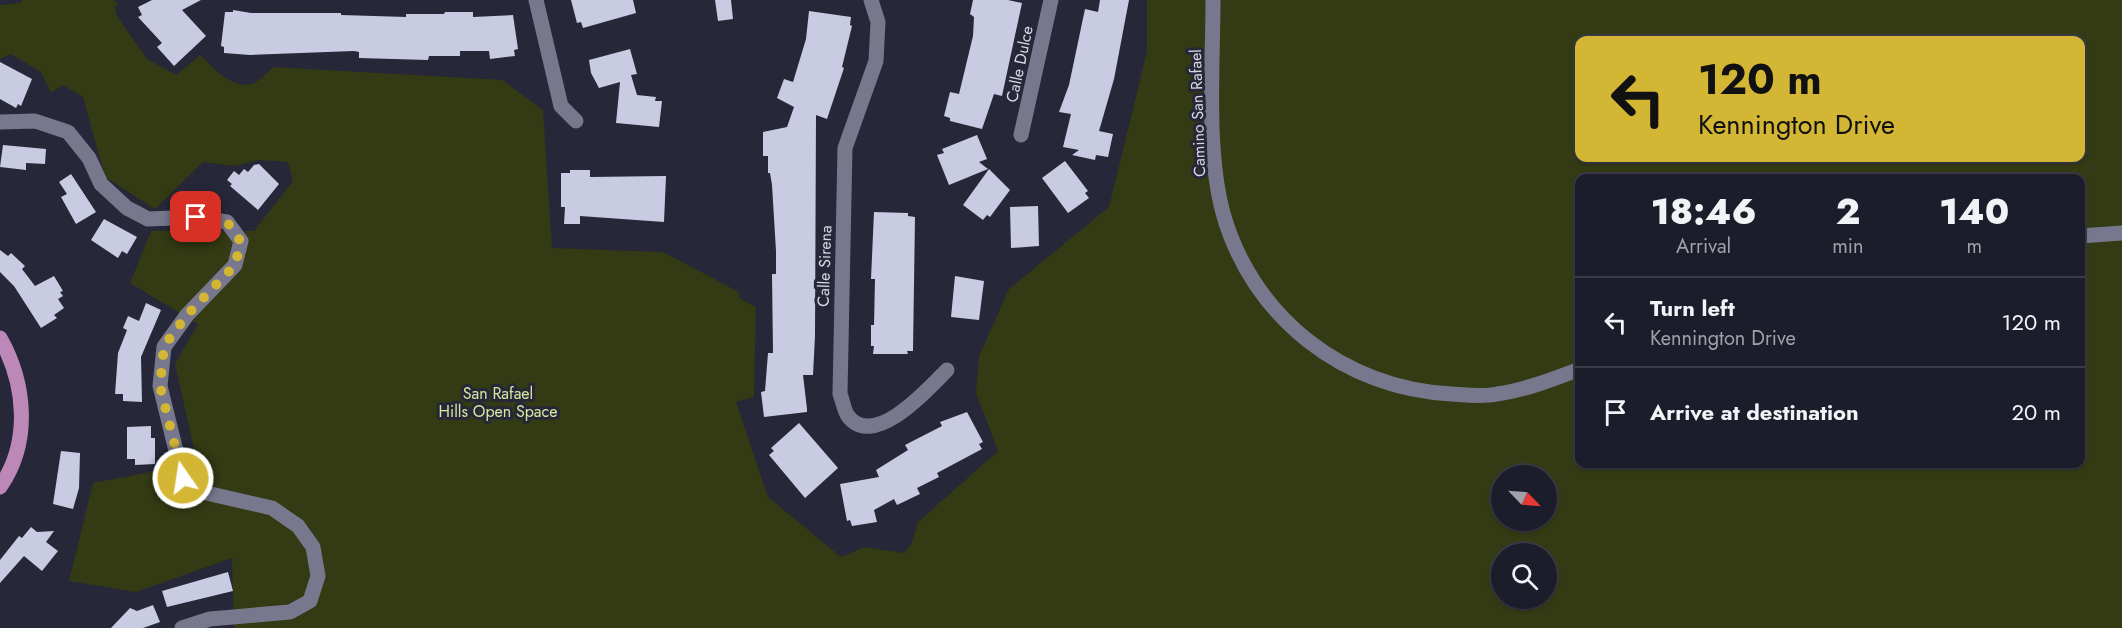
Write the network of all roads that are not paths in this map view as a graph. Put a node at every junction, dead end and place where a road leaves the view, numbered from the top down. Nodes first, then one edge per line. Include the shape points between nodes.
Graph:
1 (536, 0) edge
2 (871, 0) edge
3 (1051, 0) edge
4 (1213, 0) edge
5 (576, 121) dead end
6 (0, 122) edge
7 (1021, 135) dead end
8 (2122, 233) edge
9 (2085, 236) edge
10 (0, 338) edge
11 (947, 370) dead end
12 (1575, 371) edge
13 (0, 487) edge
14 (182, 628) edge

1 - 5 street via 561,106
2 - 11 street, Calle Sirena via 878,22 876,61 845,148 840,394 849,417 861,425 880,425 906,411
3 - 7 street, Calle Dulce
4 - 12 street, Camino San Rafael via 1217,185 1232,239 1259,290 1276,311 1314,346 1357,373 1397,387 1428,393 1496,395
6 - 14 street via 35,121 68,132 89,158 101,184 127,208 148,219 196,217 227,222 241,242 235,265 187,315 164,346 160,386 183,478 202,492 272,508 298,526 313,548 318,576 310,601 290,612 210,619
8 - 9 street
10 - 13 main road via 10,355 22,399 21,438 10,473

